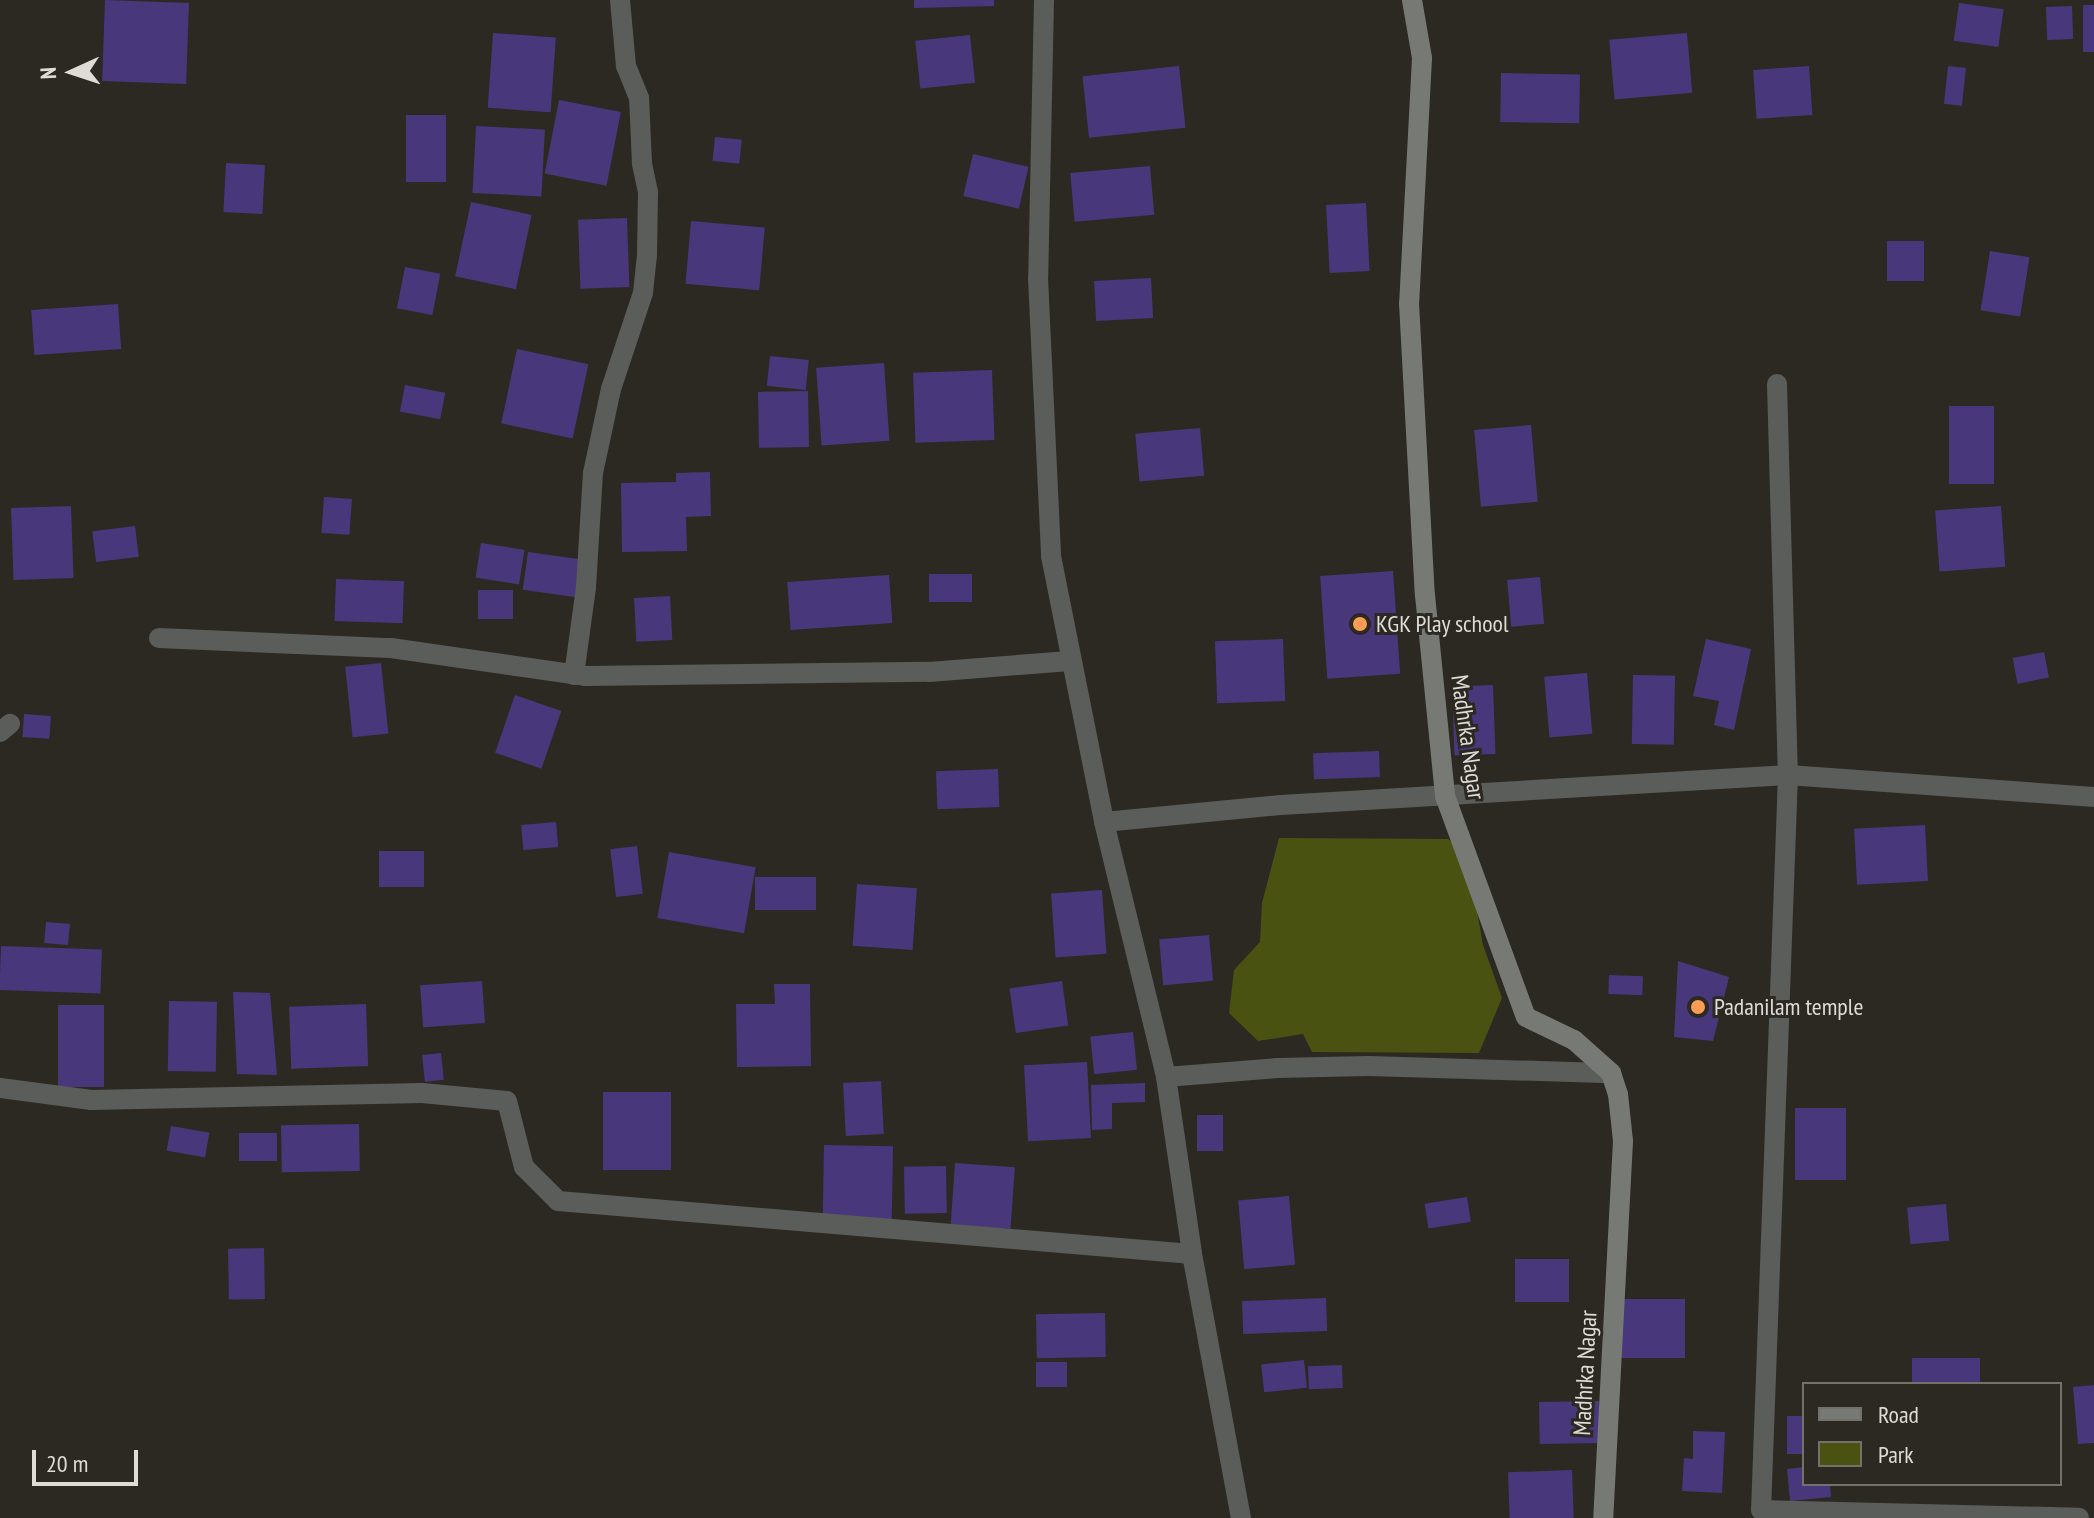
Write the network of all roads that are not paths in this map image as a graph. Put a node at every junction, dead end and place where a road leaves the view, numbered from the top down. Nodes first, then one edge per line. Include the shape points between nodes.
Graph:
1 (620, 0) edge
2 (1044, 0) edge
3 (1412, 0) edge
4 (1777, 384) dead end
5 (159, 638) dead end
6 (1070, 661) junction
7 (574, 675) junction
8 (1788, 775) junction
9 (1445, 796) junction
10 (2094, 797) edge
11 (1104, 822) junction
12 (1611, 1073) junction
13 (1166, 1077) junction
14 (0, 1088) edge
15 (1192, 1254) junction
16 (1760, 1514) edge
17 (1241, 1518) edge
18 (1603, 1518) edge
19 (2079, 1518) edge

1 - 7 street via 626,66 639,98 648,192 647,255 643,293 611,389 593,473
2 - 6 street via 1038,278 1051,556
3 - 9 street, Madhrka Nagar via 1422,58 1409,303 1425,595
4 - 8 street
5 - 7 street via 391,648
6 - 7 street via 929,672
6 - 11 street
8 - 9 street
8 - 10 street
8 - 16 street
9 - 11 street
9 - 12 street, Madhrka Nagar via 1526,1017 1574,1040
11 - 13 street
12 - 13 street via 1369,1066
12 - 18 street, Madhrka Nagar via 1623,1141
13 - 15 street
14 - 15 street via 91,1100 422,1093 507,1101 524,1167 558,1201
15 - 17 street
16 - 19 street

